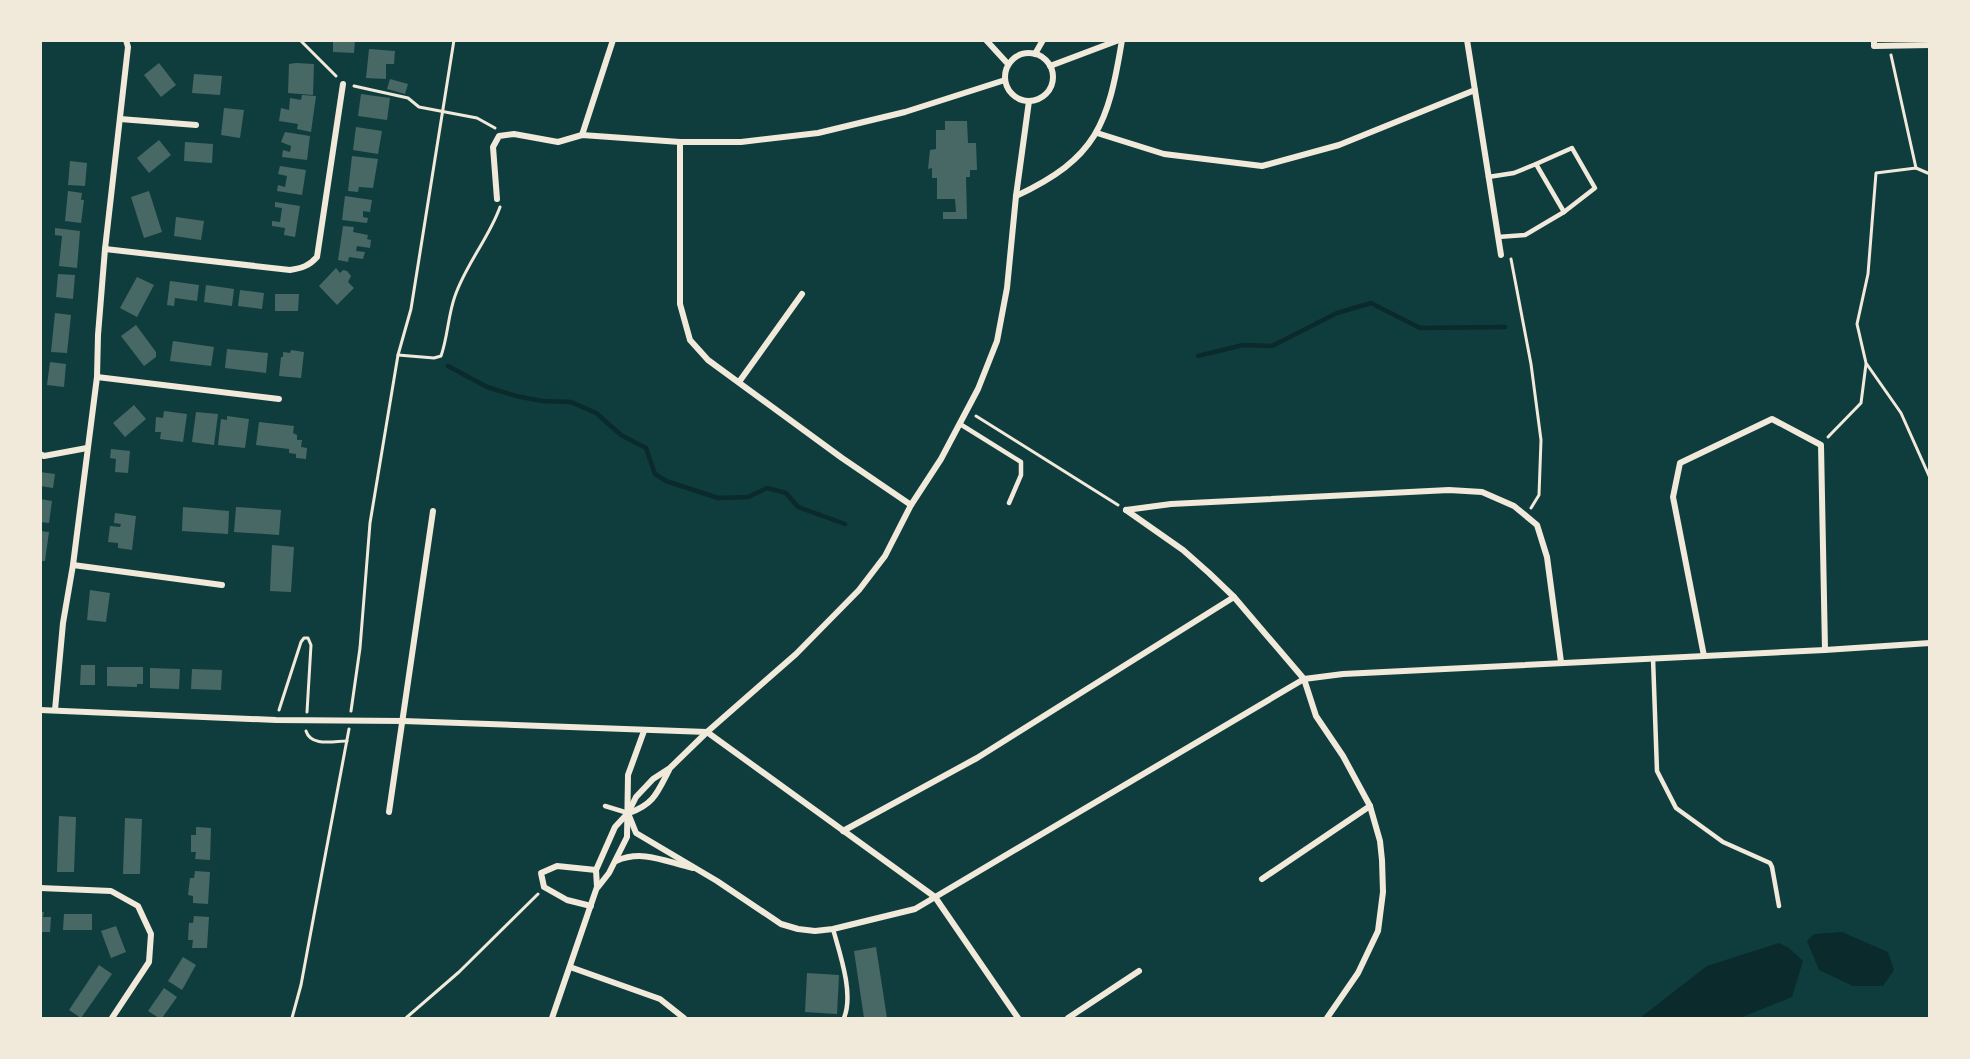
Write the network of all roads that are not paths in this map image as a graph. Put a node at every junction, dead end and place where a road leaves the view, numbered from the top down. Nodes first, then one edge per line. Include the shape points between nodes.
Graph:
1 (126, 40) edge
2 (612, 40) edge
3 (986, 40) edge
4 (1043, 40) edge
5 (1090, 40) edge
6 (1121, 40) edge
7 (1467, 40) edge
8 (1874, 40) edge
9 (1929, 45) edge
10 (1094, 50) junction
11 (1035, 54) junction
12 (1008, 64) junction
13 (1050, 66) junction
14 (1005, 80) junction
15 (343, 84) road end
16 (1475, 90) junction
17 (1029, 101) junction
18 (120, 119) junction
19 (196, 125) dead end
20 (1097, 133) junction
21 (582, 135) junction
22 (680, 142) junction
23 (1536, 164) junction
24 (1488, 177) junction
25 (1016, 196) junction
26 (497, 199) road end
27 (1564, 212) junction
28 (1498, 237) junction
29 (105, 249) junction
30 (1501, 255) road end
31 (802, 294) dead end
32 (97, 377) junction
33 (739, 382) junction
34 (279, 399) dead end
35 (960, 424) junction
36 (87, 448) junction
37 (40, 454) edge
38 (1009, 503) dead end
39 (911, 505) junction
40 (433, 511) dead end
41 (73, 565) junction
42 (222, 585) dead end
43 (1234, 597) junction
44 (1929, 643) edge
45 (1826, 650) junction
46 (1704, 656) junction
47 (1653, 658) junction
48 (1562, 662) junction
49 (1304, 679) junction
50 (40, 710) edge
51 (55, 710) junction
52 (403, 721) junction
53 (644, 731) junction
54 (707, 732) junction
55 (670, 768) junction
56 (605, 806) dead end
57 (1370, 806) junction
58 (389, 812) dead end
59 (628, 813) junction
60 (843, 831) junction
61 (602, 856) junction
62 (615, 862) junction
63 (596, 870) junction
64 (699, 870) junction
65 (1262, 879) dead end
66 (597, 887) junction
67 (40, 888) edge
68 (935, 897) junction
69 (591, 906) junction
70 (1779, 906) dead end
71 (833, 929) junction
72 (570, 967) junction
73 (1139, 971) dead end
74 (112, 1018) edge
75 (552, 1018) edge
76 (684, 1018) edge
77 (844, 1018) edge
78 (1018, 1018) edge
79 (1068, 1018) edge
80 (1327, 1018) edge

1 - 18 street
2 - 21 street
3 - 12 street
4 - 11 street
5 - 10 street
6 - 10 street
6 - 20 street via 1116,79
7 - 16 street
8 - 9 street via 1874,46
10 - 13 street
11 - 12 street via 1020,54
11 - 13 street
12 - 14 street
13 - 17 street via 1049,89
14 - 17 street via 1010,92
14 - 22 street via 905,112 818,133 741,142
15 - 29 street via 317,257 311,263 290,270
16 - 20 street via 1339,145 1262,166 1164,154
16 - 24 street
17 - 25 street
18 - 19 street
18 - 29 street
20 - 25 street via 1060,173
21 - 22 street
21 - 26 street via 558,142 514,134 500,136 494,147
22 - 33 street via 680,304 690,340 708,360
23 - 24 lane
23 - 27 lane
23 - 27 lane via 1572,147 1595,188
24 - 28 street
25 - 35 street via 1007,288 997,341
27 - 28 lane via 1525,235
28 - 30 street
29 - 32 street
31 - 33 street
32 - 34 street
32 - 36 street
33 - 39 street
35 - 38 lane via 1021,462 1021,475
35 - 39 street
36 - 37 street
36 - 41 street
39 - 54 street via 885,556 859,590 796,654
40 - 52 street
41 - 42 street
41 - 51 street
43 - 48 street via 1183,550 1126,510 1171,504 1449,490 1482,492 1514,506 1537,525 1547,557
43 - 49 street
43 - 60 street via 977,758
44 - 45 street
45 - 46 street
45 - 46 street via 1821,445 1772,419 1680,463 1673,497
46 - 47 street
47 - 48 street
47 - 70 lane via 1657,771 1676,808 1724,842 1770,863
48 - 49 street
49 - 57 street via 1316,716
49 - 68 street
50 - 51 street
51 - 52 street
52 - 53 street
52 - 58 street
53 - 54 street
53 - 59 street via 628,776
54 - 55 street
54 - 60 street
55 - 59 street via 653,778
55 - 59 street via 646,807
56 - 59 lane
57 - 65 street
57 - 80 street via 1382,860 1378,931 1358,973
59 - 61 street via 615,827
59 - 62 street via 627,837
59 - 64 street via 636,833
60 - 68 street
61 - 62 lane
61 - 63 street
62 - 64 street via 628,855 643,854
62 - 66 street
63 - 66 street
63 - 69 street via 557,866 541,873 544,887 567,900
64 - 71 street via 780,924 815,931
66 - 69 street
67 - 74 street via 111,891 138,906 152,934 150,962
68 - 71 street via 915,909
68 - 78 street
69 - 72 street
71 - 77 lane via 849,1007
72 - 75 street
72 - 76 street via 660,999
73 - 79 street

